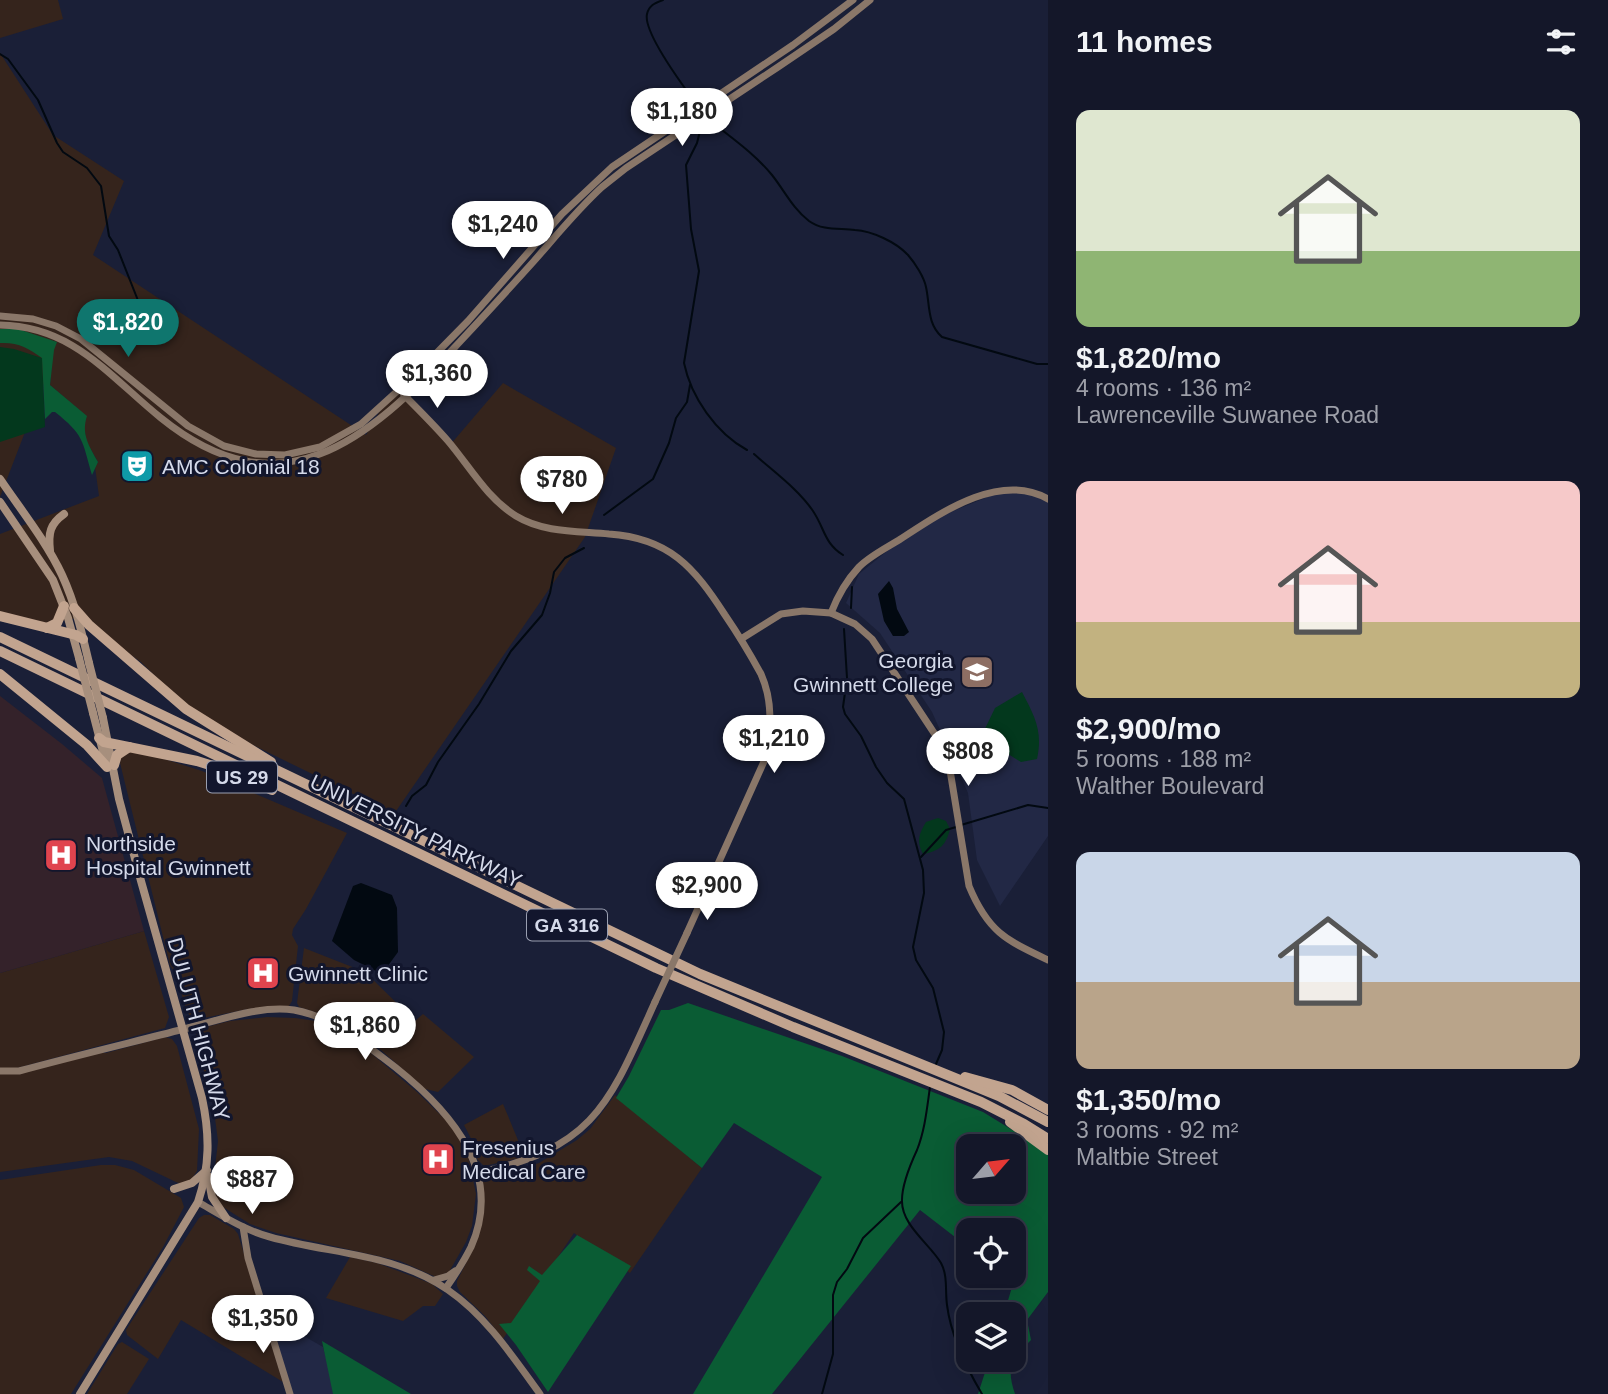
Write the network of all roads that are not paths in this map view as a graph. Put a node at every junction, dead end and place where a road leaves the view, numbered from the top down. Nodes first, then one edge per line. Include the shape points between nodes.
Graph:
1 (853, 0) edge
2 (870, 0) edge
3 (0, 316) edge
4 (0, 325) edge
5 (398, 390) junction
6 (406, 398) junction
7 (0, 479) edge
8 (1048, 499) edge
9 (0, 502) edge
10 (64, 513) dead end
11 (50, 554) junction
12 (69, 607) junction
13 (831, 613) junction
14 (0, 616) edge
15 (47, 628) junction
16 (94, 629) junction
17 (78, 636) junction
18 (0, 637) edge
19 (741, 639) junction
20 (0, 651) edge
21 (0, 674) edge
22 (104, 740) junction
23 (87, 745) junction
24 (129, 747) junction
25 (111, 766) junction
26 (313, 788) junction
27 (350, 821) junction
28 (1048, 960) edge
29 (182, 1030) junction
30 (931, 1068) junction
31 (0, 1071) edge
32 (981, 1102) junction
33 (1048, 1110) edge
34 (1048, 1122) edge
35 (1048, 1139) edge
36 (1048, 1150) edge
37 (207, 1170) junction
38 (477, 1173) junction
39 (174, 1189) dead end
40 (198, 1202) junction
41 (226, 1218) junction
42 (243, 1227) junction
43 (459, 1268) junction
44 (434, 1280) junction
45 (446, 1288) junction
46 (80, 1394) edge
47 (290, 1394) edge
48 (540, 1394) edge

1 - 5 street via 793,46 612,167 562,214 468,321
2 - 6 street via 594,194
3 - 5 street via 33,319 69,332 198,433 256,454 285,455 320,447 353,429
4 - 6 street via 34,328 62,339 193,441 235,459 262,464 306,459 337,448
5 - 6 street
6 - 19 street via 504,508 546,528 631,535 676,555 693,569
7 - 11 main road, DULUTH HIGHWAY
8 - 13 street via 1037,493 1001,491 948,509 861,564 843,584
9 - 12 main road, DULUTH HIGHWAY
10 - 11 main road via 49,530
11 - 12 main road, DULUTH HIGHWAY via 62,576
12 - 15 highway
12 - 16 highway, US 29
12 - 17 main road, DULUTH HIGHWAY
13 - 19 street via 781,614
13 - 28 street via 855,624 872,639 940,742 952,777 970,886 986,920 1012,943
14 - 15 highway
15 - 17 highway
16 - 17 highway
16 - 26 highway, US 29 via 186,709
17 - 22 main road, DULUTH HIGHWAY, bridge via 79,658
17 - 22 main road, DULUTH HIGHWAY, bridge via 103,718
18 - 26 highway, UNIVERSITY PARKWAY / GA 316
19 - 38 street, bridge via 767,688 768,746 753,789 617,1083 585,1125 563,1142 534,1158
20 - 27 highway, UNIVERSITY PARKWAY / GA 316
21 - 23 highway
22 - 23 highway
22 - 24 highway, US 29
22 - 25 main road, DULUTH HIGHWAY
23 - 25 highway
24 - 25 highway
24 - 27 highway, US 29 via 232,772
25 - 29 main road, DULUTH HIGHWAY
26 - 30 highway, UNIVERSITY PARKWAY / GA 316 via 700,974
27 - 32 highway, UNIVERSITY PARKWAY / GA 316 via 678,978
29 - 31 street via 19,1071
29 - 37 main road, DULUTH HIGHWAY via 207,1120
29 - 38 street via 250,1012 278,1010 293,1010 337,1025 401,1071 451,1119 469,1148
30 - 33 highway via 1001,1086
30 - 34 highway, UNIVERSITY PARKWAY / GA 316
32 - 35 highway, UNIVERSITY PARKWAY / GA 316
32 - 36 highway
37 - 39 main road via 192,1183
37 - 40 main road, DULUTH HIGHWAY
37 - 41 main road via 212,1197
38 - 43 street via 477,1225
40 - 41 street
40 - 46 main road, DULUTH HIGHWAY
41 - 42 street
42 - 44 street via 284,1241 388,1261
42 - 47 street via 248,1258
43 - 44 street
43 - 45 street
44 - 45 street
45 - 48 street via 479,1316

